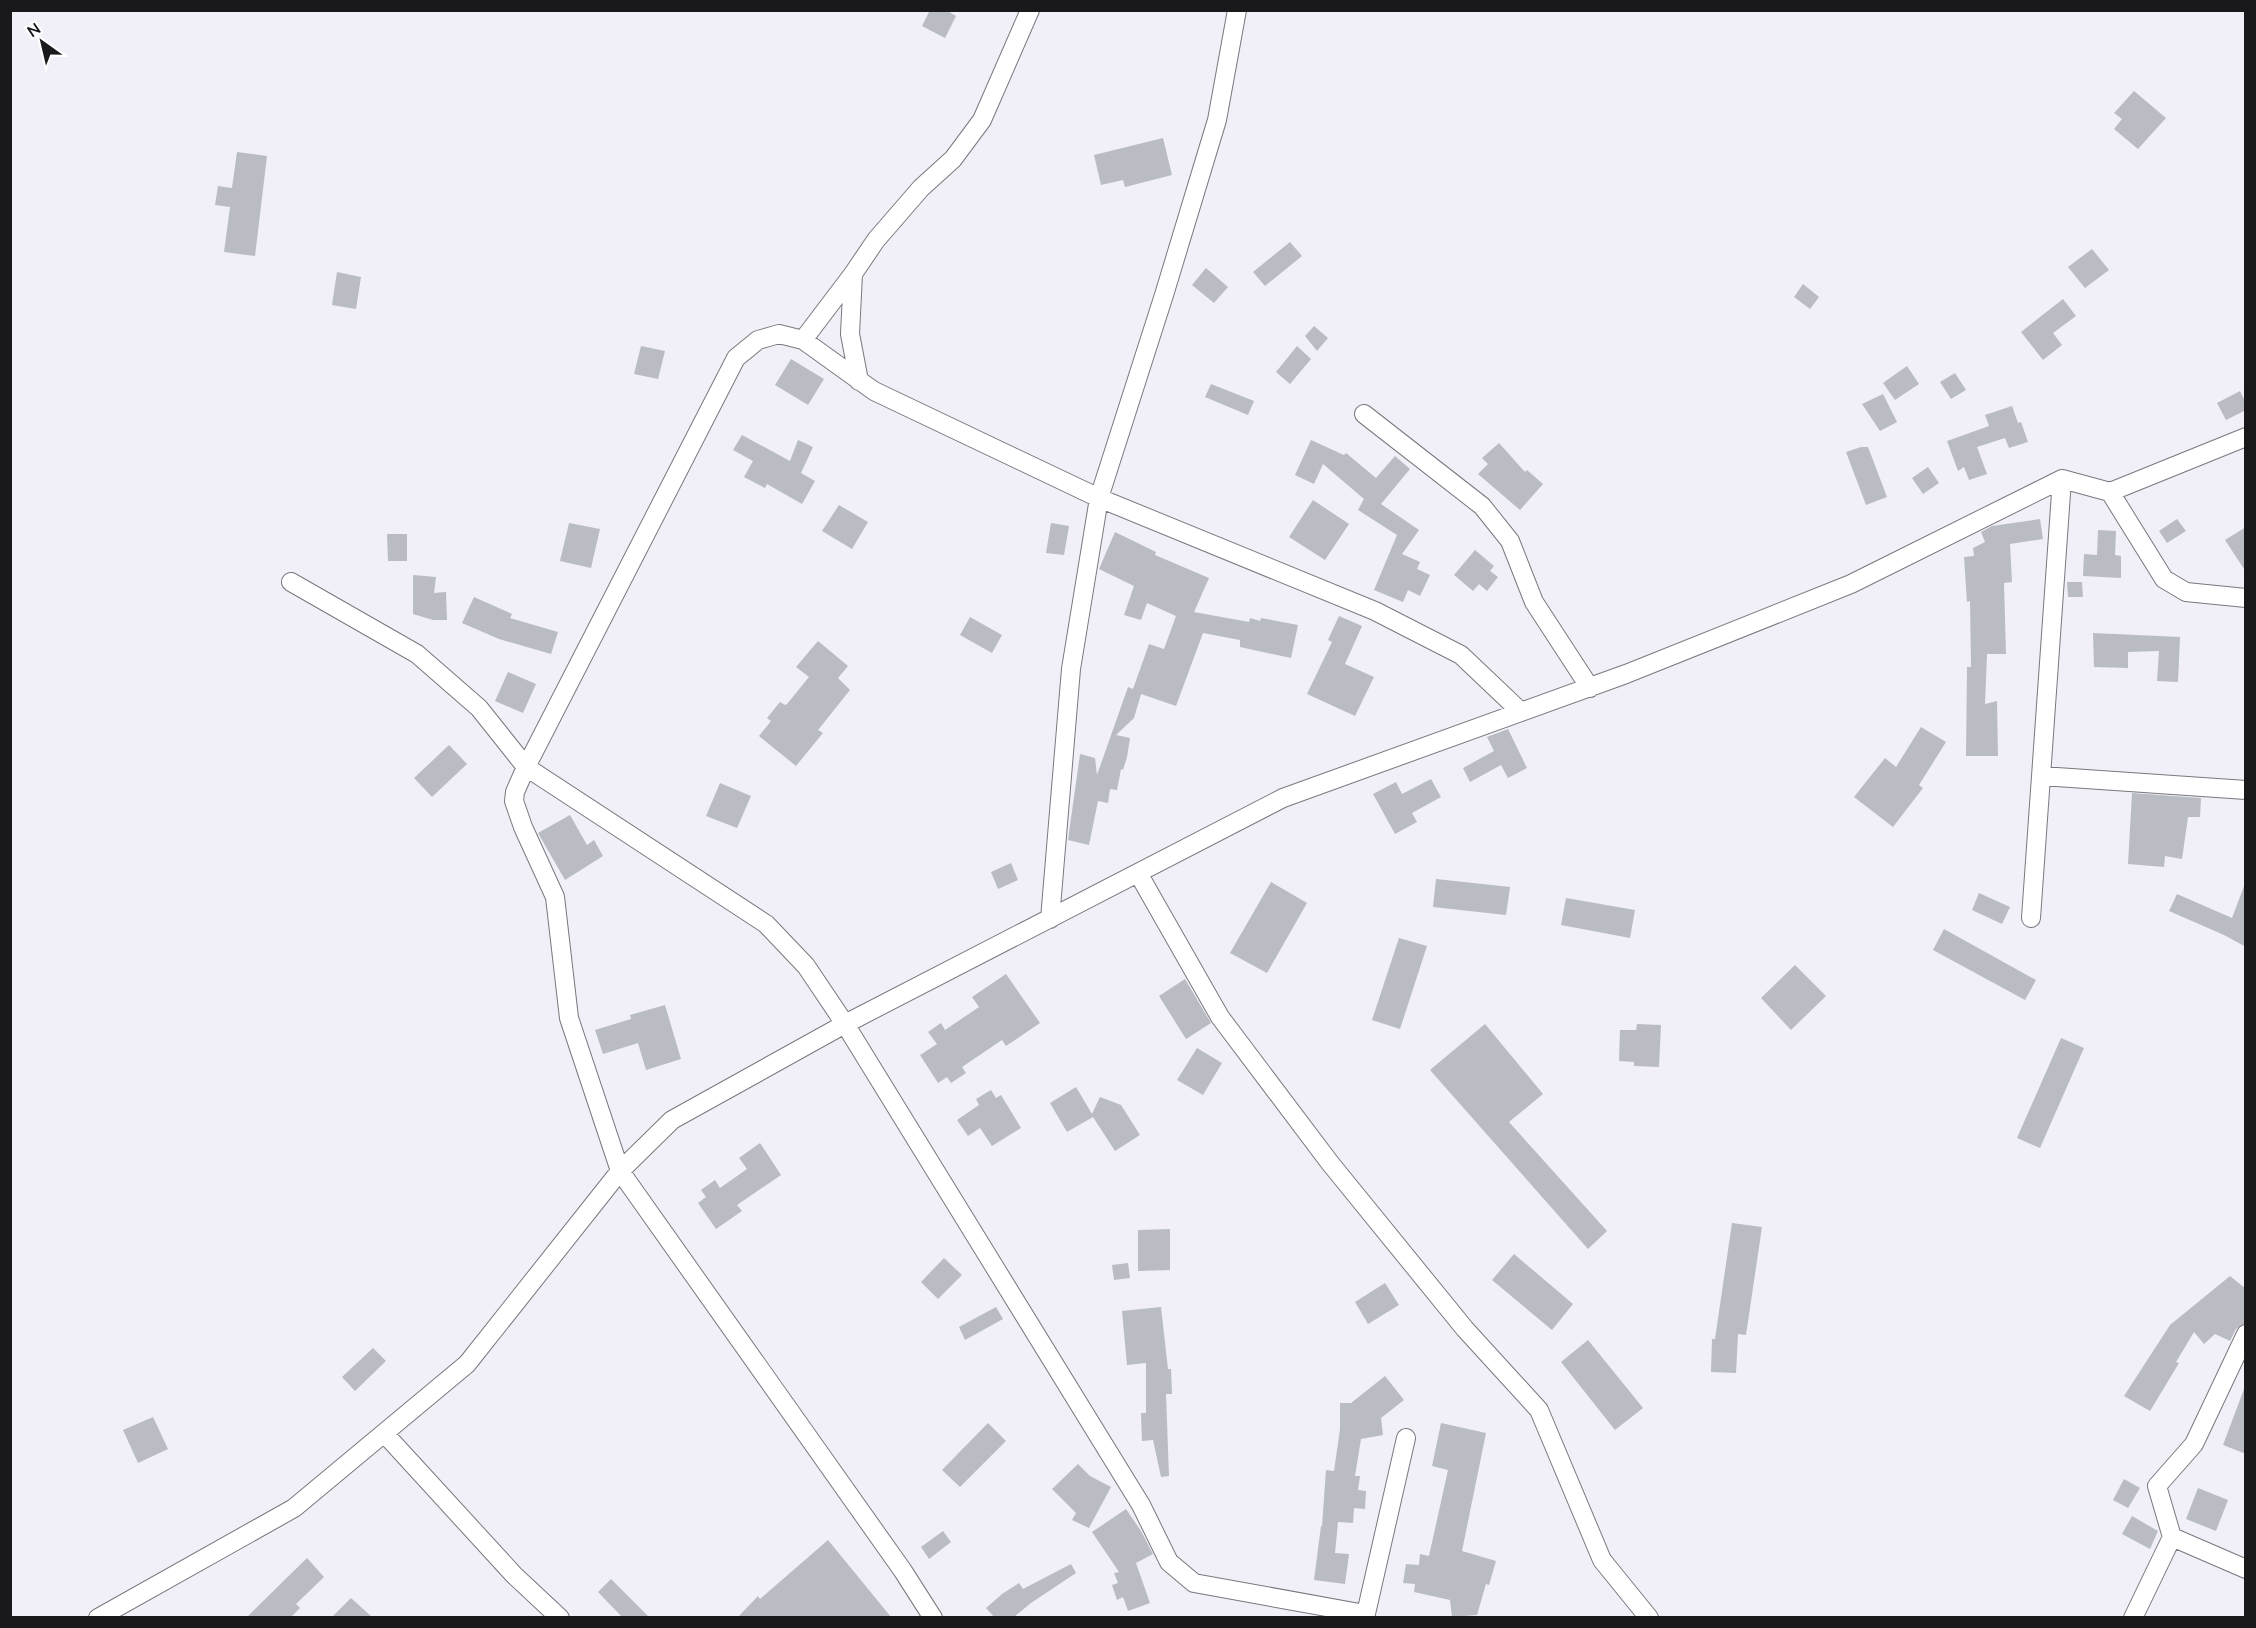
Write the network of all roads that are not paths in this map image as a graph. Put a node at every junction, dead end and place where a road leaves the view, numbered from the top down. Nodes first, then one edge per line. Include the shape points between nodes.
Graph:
1 (1030, 10) edge
2 (1237, 10) edge
3 (853, 274) junction
4 (803, 340) junction
5 (859, 381) junction
6 (1364, 414) dead end
7 (2246, 437) edge
8 (2062, 479) junction
9 (2110, 492) junction
10 (1099, 498) junction
11 (291, 582) dead end
12 (2246, 598) edge
13 (1590, 688) junction
14 (1521, 712) junction
15 (526, 767) junction
16 (2042, 776) junction
17 (2246, 790) edge
18 (1138, 873) junction
19 (2031, 918) dead end
20 (1050, 919) junction
21 (845, 1024) junction
22 (620, 1172) junction
23 (2246, 1334) edge
24 (384, 1433) junction
25 (1406, 1438) dead end
26 (2172, 1537) junction
27 (2246, 1569) edge
28 (1365, 1616) edge
29 (98, 1617) edge
30 (560, 1617) edge
31 (933, 1617) edge
32 (1649, 1617) edge
33 (2133, 1617) edge

1 - 3 street via 982,120 953,159 921,188 876,240
2 - 10 street via 1217,120
3 - 4 street
3 - 5 street via 850,334
4 - 5 street
4 - 15 street via 779,334 758,340 736,358
5 - 10 street via 874,392
6 - 13 street via 1482,506 1510,541 1534,602
7 - 9 street
8 - 9 street
8 - 13 street via 1851,584
8 - 16 street
9 - 12 street via 2164,579 2186,592
10 - 14 street via 1375,611 1461,655
10 - 20 street via 1071,669
11 - 15 street via 417,654 479,708
13 - 14 street
14 - 18 street via 1283,798
15 - 21 street via 766,924 806,966
15 - 22 street via 514,801 555,897 568,1018
16 - 17 street
16 - 19 street
18 - 20 street
18 - 32 street via 1220,1017 1330,1163 1465,1329 1539,1410 1602,1560
20 - 21 street
21 - 22 street via 672,1120
21 - 28 street via 1141,1505 1169,1562 1194,1583
22 - 24 street via 467,1364
22 - 31 street
23 - 26 street via 2194,1444 2157,1486
24 - 29 street via 294,1508
24 - 30 street via 514,1575
25 - 28 street
26 - 27 street
26 - 33 street

